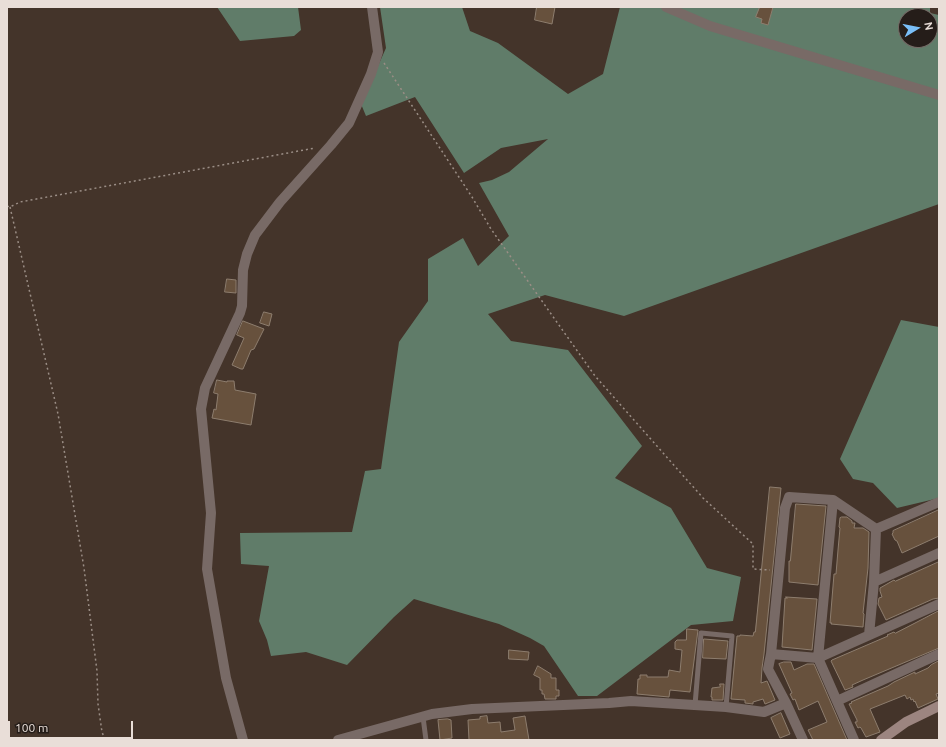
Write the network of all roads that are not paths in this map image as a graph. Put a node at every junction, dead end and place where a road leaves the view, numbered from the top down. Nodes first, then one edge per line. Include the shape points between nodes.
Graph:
1 (372, 7) edge
2 (666, 7) edge
3 (939, 95) edge
4 (833, 500) junction
5 (939, 502) edge
6 (876, 530) junction
7 (939, 553) edge
8 (874, 582) junction
9 (939, 604) edge
10 (868, 635) junction
11 (771, 654) junction
12 (939, 654) edge
13 (818, 658) junction
14 (837, 701) junction
15 (786, 703) junction
16 (695, 705) junction
17 (939, 706) edge
18 (726, 707) junction
19 (423, 717) junction
20 (352, 738) edge
21 (243, 740) edge
22 (338, 740) edge
23 (426, 740) edge
24 (803, 740) edge
25 (854, 740) edge
26 (881, 740) edge

1 - 21 street via 378,52 371,74 349,123 280,202 256,235 243,270 240,313 203,397 201,409 211,513 206,569 226,678
2 - 3 street via 710,26
4 - 6 street
4 - 11 street via 789,497 785,508
4 - 13 street
5 - 6 street
6 - 8 street
7 - 8 street
8 - 10 street
9 - 10 street
10 - 13 street
11 - 13 street
11 - 15 street via 768,669
12 - 14 street
13 - 14 street
14 - 25 street
15 - 18 street via 764,712
15 - 24 street
16 - 18 street
16 - 18 lane via 701,633 732,636
16 - 19 street via 631,701 472,709
17 - 26 main road via 906,722
19 - 20 street
19 - 23 lane
20 - 22 street

